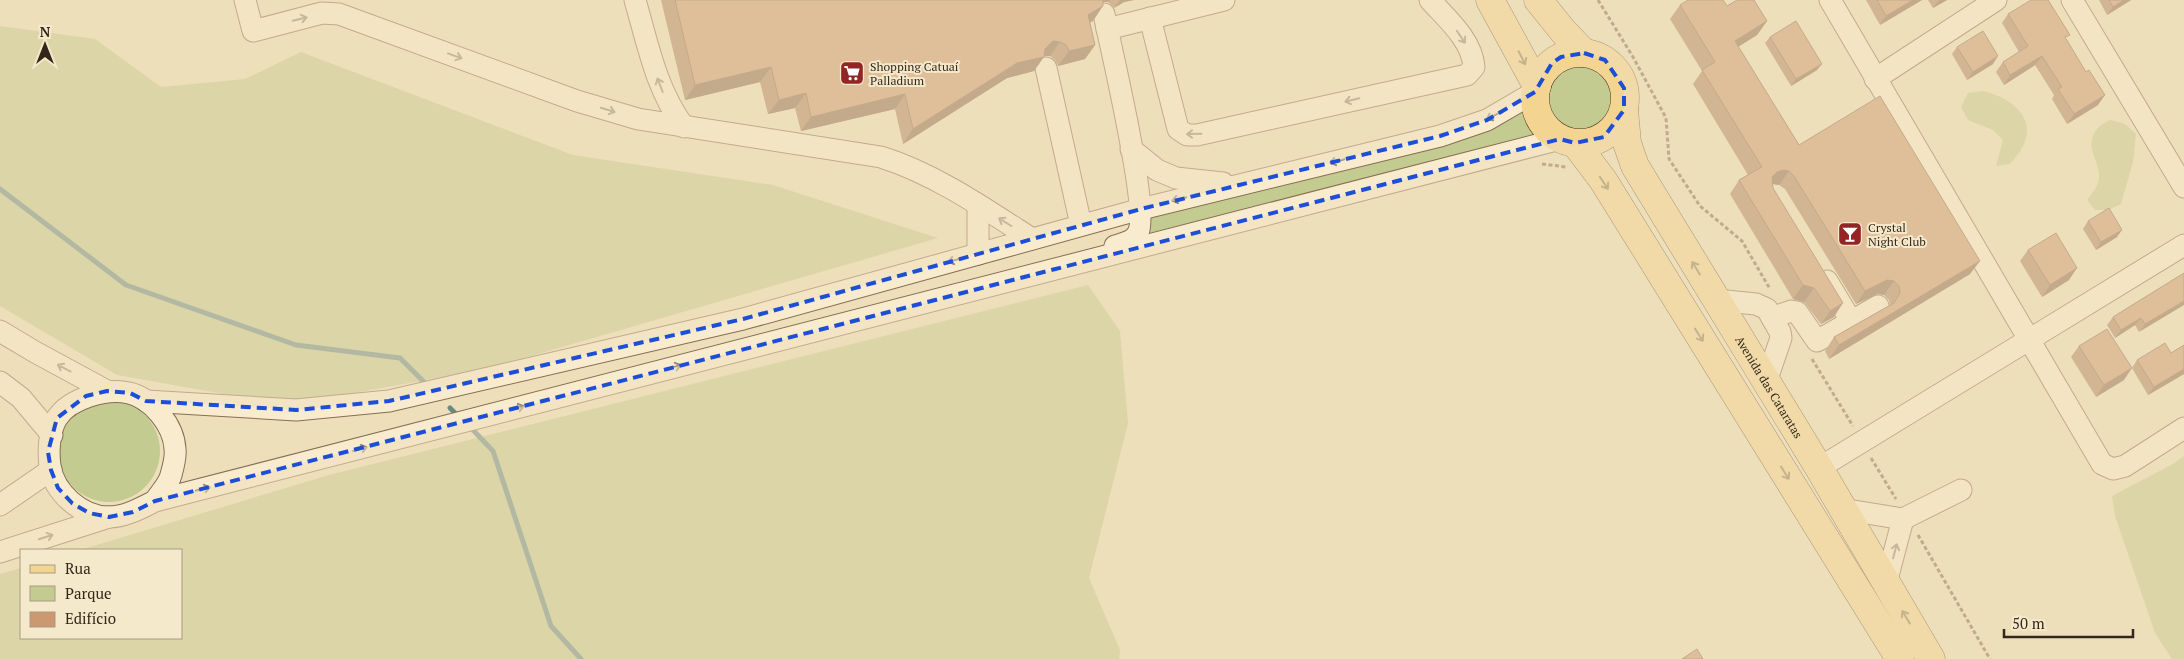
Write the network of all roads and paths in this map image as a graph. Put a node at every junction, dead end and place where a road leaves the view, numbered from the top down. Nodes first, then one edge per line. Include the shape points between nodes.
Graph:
1 (245, 0) edge
2 (634, 0) edge
3 (1224, 0) edge
4 (1430, 0) edge
5 (1490, 0) edge
6 (1538, 0) edge
7 (1830, 0) edge
8 (1996, 0) edge
9 (2072, 0) edge
10 (1150, 18) junction
11 (1584, 53) junction
12 (1046, 68) edge
13 (1875, 79) junction
14 (1536, 89) junction
15 (1624, 110) junction
16 (684, 127) junction
17 (1567, 141) junction
18 (1132, 150) junction
19 (1240, 185) junction
20 (2184, 187) edge
21 (978, 205) junction
22 (1141, 209) junction
23 (1081, 225) junction
24 (1032, 239) junction
25 (2184, 245) edge
26 (978, 254) junction
27 (1815, 263) edge
28 (1037, 273) junction
29 (1716, 300) junction
30 (1878, 306) dead end
31 (1851, 321) junction
32 (1776, 328) junction
33 (0, 331) edge
34 (2030, 340) junction
35 (0, 382) edge
36 (1766, 382) junction
37 (107, 391) junction
38 (146, 401) junction
39 (2184, 428) edge
40 (52, 434) junction
41 (1819, 468) junction
42 (51, 470) junction
43 (1961, 490) dead end
44 (155, 501) junction
45 (0, 505) edge
46 (1842, 509) junction
47 (109, 517) junction
48 (1903, 519) junction
49 (0, 552) edge
50 (1886, 583) junction
51 (1900, 659) edge
52 (1931, 659) edge

1 -> 16 street via 253,31 322,13 339,14 577,101 638,119
16 -> 2 street via 659,86
3 - 10 street
4 -> 10 street via 1455,27 1473,54 1474,67 1468,75 1187,136 1178,129
5 -> 14 main road
6 - 11 main road via 1562,32
7 - 13 street
8 - 13 street
9 - 20 street
10 - 18 street via 1106,21
11 - 14 main road via 1561,57 1552,63
11 - 15 main road via 1605,60 1614,68 1624,88
12 - 23 street
13 - 34 street
14 - 17 main road via 1535,103 1543,124
14 -> 19 street via 1487,120 1440,136
15 - 17 main road via 1613,130 1604,137
29 -> 15 main road, Avenida das Cataratas via 1635,166 1627,143
16 - 21 street via 880,157 909,166
17 - 28 street
17 -> 51 main road via 1602,180
18 - 19 street via 1157,170 1176,178
18 - 22 street
19 -> 22 street
24 -> 21 street
21 - 26 street
22 - 23 street
22 - 28 street via 1139,232 1132,241
23 - 24 street
24 - 26 street
25 - 34 street
26 -> 38 street via 743,319 389,401 296,410
27 - 31 street
44 -> 28 street
29 - 32 street via 1756,304 1767,309
29 - 36 main road, Avenida das Cataratas
30 - 31 street
31 - 32 street via 1817,340 1807,327
32 - 36 street
37 -> 33 street
34 - 39 street via 2102,464 2113,469 2124,466
34 - 41 street
35 - 40 street via 21,398
36 - 41 main road, Avenida das Cataratas
37 - 38 street via 130,393
37 - 40 street via 86,396 73,404 57,418
38 - 44 street via 166,421 175,448 171,477
40 - 42 street via 48,452
41 - 46 main road, Avenida das Cataratas
42 - 45 street
42 - 47 street via 58,488 72,503 89,513
43 - 48 street
44 - 47 street via 133,512
46 - 48 street
46 - 50 main road, Avenida das Cataratas
49 -> 47 street
50 -> 48 street
52 -> 50 main road, Avenida das Cataratas

